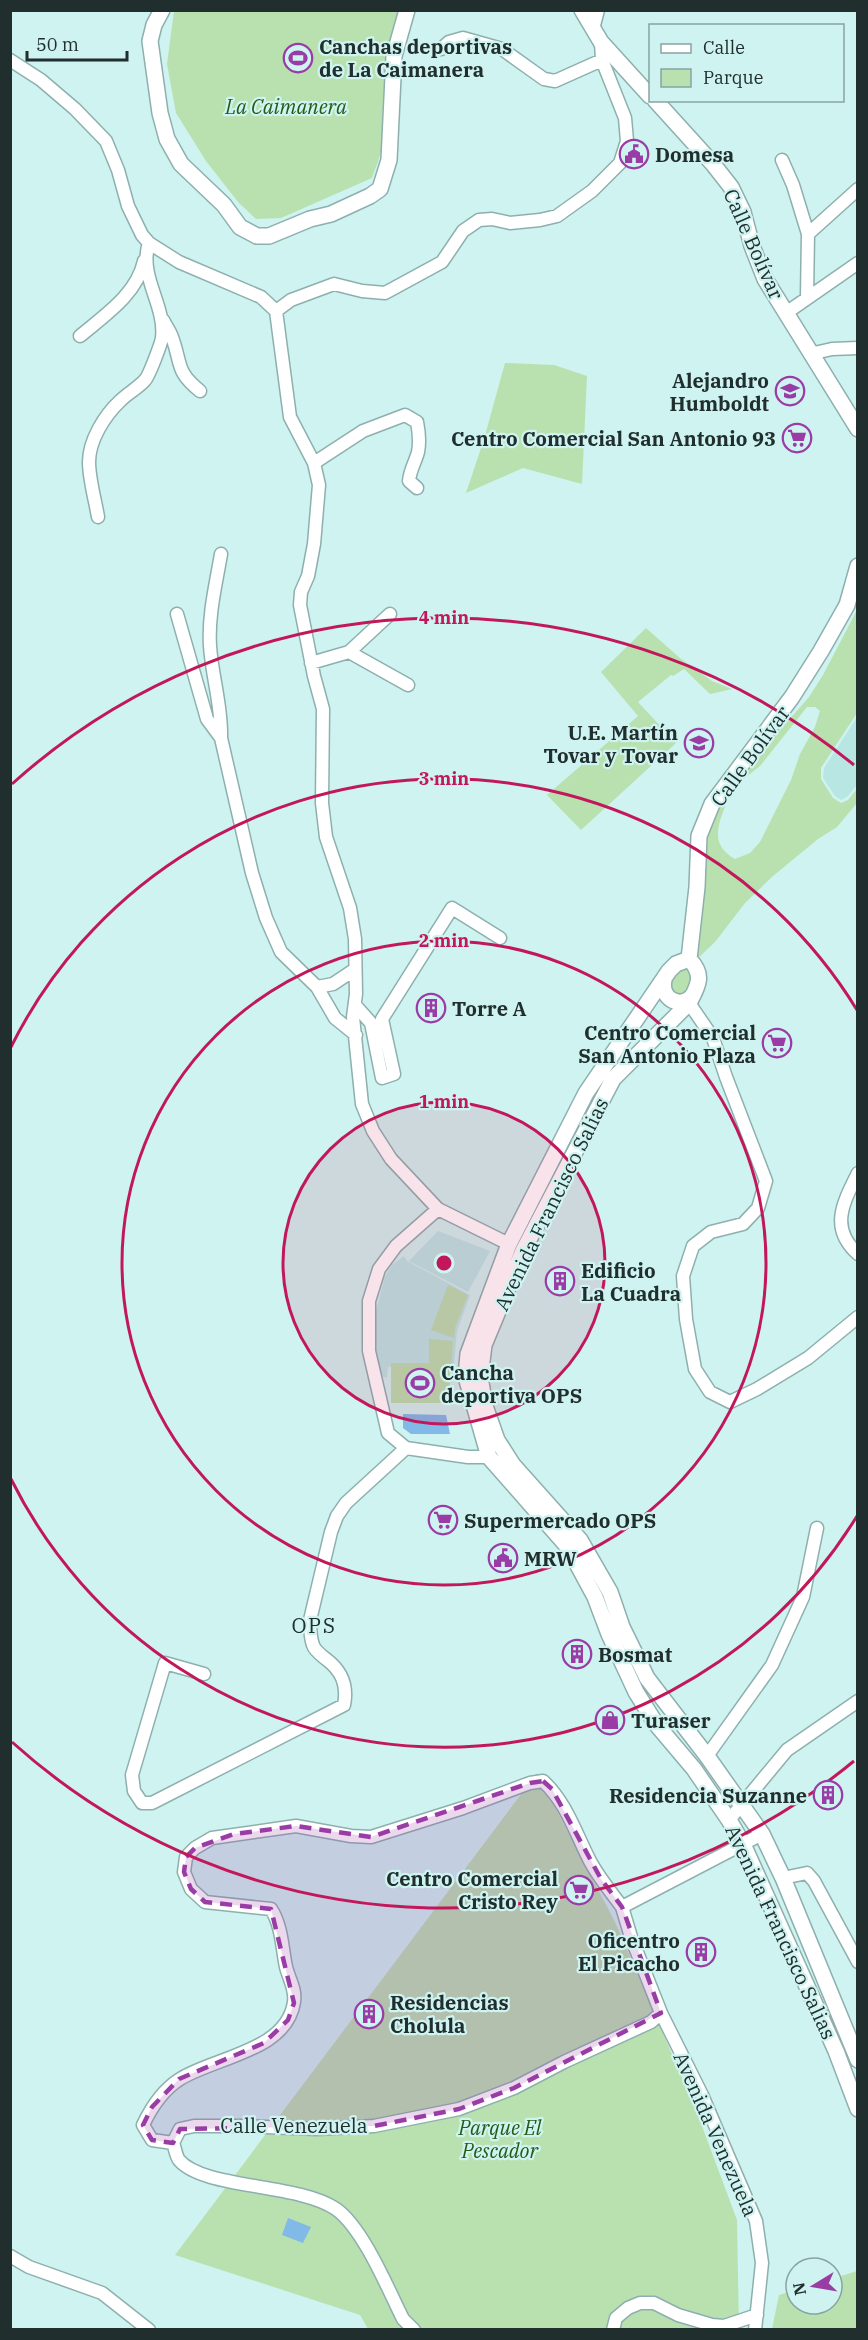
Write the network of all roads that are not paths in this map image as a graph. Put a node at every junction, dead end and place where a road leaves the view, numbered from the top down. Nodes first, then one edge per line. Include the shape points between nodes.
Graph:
1 (162, 10) edge
2 (407, 10) edge
3 (582, 10) edge
4 (598, 10) edge
5 (597, 36) junction
6 (441, 49) dead end
7 (10, 60) edge
8 (602, 60) junction
9 (649, 94) edge
10 (657, 102) edge
11 (782, 160) dead end
12 (858, 189) edge
13 (808, 234) junction
14 (147, 248) junction
15 (858, 263) edge
16 (807, 297) junction
17 (276, 311) junction
18 (786, 313) junction
19 (162, 318) junction
20 (80, 336) dead end
21 (858, 348) edge
22 (810, 354) junction
23 (200, 391) dead end
24 (858, 429) edge
25 (314, 463) junction
26 (417, 488) dead end
27 (98, 517) dead end
28 (221, 554) dead end
29 (858, 566) edge
30 (177, 614) dead end
31 (390, 614) dead end
32 (349, 652) junction
33 (311, 663) junction
34 (408, 685) dead end
35 (220, 738) junction
36 (500, 938) dead end
37 (689, 959) junction
38 (354, 970) junction
39 (664, 980) junction
40 (317, 987) junction
41 (691, 999) junction
42 (355, 1005) junction
43 (356, 1035) junction
44 (858, 1173) edge
45 (438, 1209) junction
46 (509, 1244) junction
47 (858, 1254) edge
48 (858, 1317) edge
49 (406, 1448) junction
50 (489, 1456) junction
51 (817, 1528) dead end
52 (204, 1674) dead end
53 (858, 1701) edge
54 (707, 1756) junction
55 (743, 1805) junction
56 (729, 1820) junction
57 (762, 1834) junction
58 (743, 1844) junction
59 (783, 1878) junction
60 (622, 1907) junction
61 (858, 1962) edge
62 (661, 2013) junction
63 (858, 2060) edge
64 (858, 2109) edge
65 (173, 2143) junction
66 (10, 2256) edge
67 (757, 2315) junction
68 (149, 2330) edge
69 (414, 2330) edge
70 (613, 2330) edge
71 (755, 2330) edge

1 - 2 street via 150,41 167,139 181,164 224,205 240,227 257,236 269,236 331,214 380,189 390,149 394,56
3 - 5 street
4 - 5 street
5 - 8 street
5 - 9 street
6 - 8 street via 463,38 502,48 544,79 555,81
7 - 14 street via 41,80 106,141
8 - 17 street via 625,118 627,141 620,163 581,200 558,216 540,220 479,220 463,231 442,262 385,293 334,284 291,300
10 - 18 street, Calle Bolívar via 731,188 765,279
11 - 13 street via 794,185
12 - 13 street
13 - 16 street
14 - 17 street via 261,297
14 - 19 street via 148,276
14 - 20 street via 138,279 129,293
15 - 16 street
16 - 18 street
17 - 25 street via 290,417
18 - 22 street, Calle Bolívar
19 - 23 street via 172,337 180,370
19 - 27 street via 162,340 147,379 119,402 94,440 89,461
21 - 22 street
22 - 24 street, Calle Bolívar
25 - 26 street via 363,431 405,415 417,422 417,454 409,482
25 - 33 street via 319,485 314,544 300,605
28 - 35 street via 210,617 210,646 222,719
29 - 37 street, Calle Bolívar via 847,605 821,651 792,697 712,804 699,836
30 - 35 street via 207,719
31 - 32 street
32 - 33 street
32 - 34 street
33 - 38 street via 323,709 322,803 326,837 350,908 356,939
35 - 40 street via 266,918 281,952
36 - 42 street via 452,908 382,1019 394,1074 382,1078 371,1023
37 - 39 street via 676,964
37 - 41 street via 699,976
38 - 40 street via 333,984
38 - 42 street
39 - 41 street via 664,991 670,999
39 - 46 street, Avenida Francisco Salias via 586,1093
40 - 43 street via 335,1018
41 - 48 street via 713,1038 765,1181 758,1208 743,1224 711,1232 693,1246 683,1276 695,1369 710,1392 730,1402 808,1358
41 - 54 street, Avenida Francisco Salias via 613,1079 524,1251 484,1345 480,1377 497,1440 513,1465 580,1540 609,1592 647,1678
42 - 43 street
43 - 45 street via 362,1104 373,1131 391,1160
44 - 47 street via 845,1199 840,1226 846,1244
45 - 46 street
45 - 49 street via 396,1246 379,1269 369,1301 369,1351 381,1408 388,1433
46 - 50 street, Avenida Francisco Salias via 468,1354 466,1377
49 - 50 street via 468,1457
49 - 52 street via 337,1515 310,1620 313,1645 344,1678 344,1705 152,1803 142,1803 134,1791 132,1775 165,1663
50 - 56 street, Avenida Francisco Salias via 568,1547 595,1597 636,1692
51 - 54 street via 803,1597 772,1665
53 - 55 street via 787,1750
54 - 55 street, Avenida Francisco Salias
55 - 56 street
55 - 57 street, Avenida Francisco Salias
56 - 58 street, Avenida Francisco Salias
57 - 58 street
57 - 59 street, Avenida Francisco Salias
58 - 60 street
58 - 64 street, Avenida Francisco Salias
59 - 61 street via 807,1873
59 - 63 street, Avenida Francisco Salias
60 - 62 street
60 - 65 street via 601,1879 552,1789 543,1781 371,1838 296,1826 213,1838 186,1857 184,1872 191,1889 205,1902 272,1909 294,2003 288,2020 264,2043 179,2079 152,2107 143,2125 152,2140
62 - 65 street, Calle Venezuela via 651,2022 514,2088 459,2109 374,2126 194,2126 180,2129
62 - 67 street, Avenida Venezuela via 702,2095 756,2221 762,2263
65 - 69 street via 179,2160 196,2173 314,2198 337,2210 354,2228 403,2319
66 - 68 street via 29,2267 102,2293
67 - 70 street via 724,2326 712,2325 654,2303 640,2303 616,2318
67 - 71 street, Avenida Venezuela

